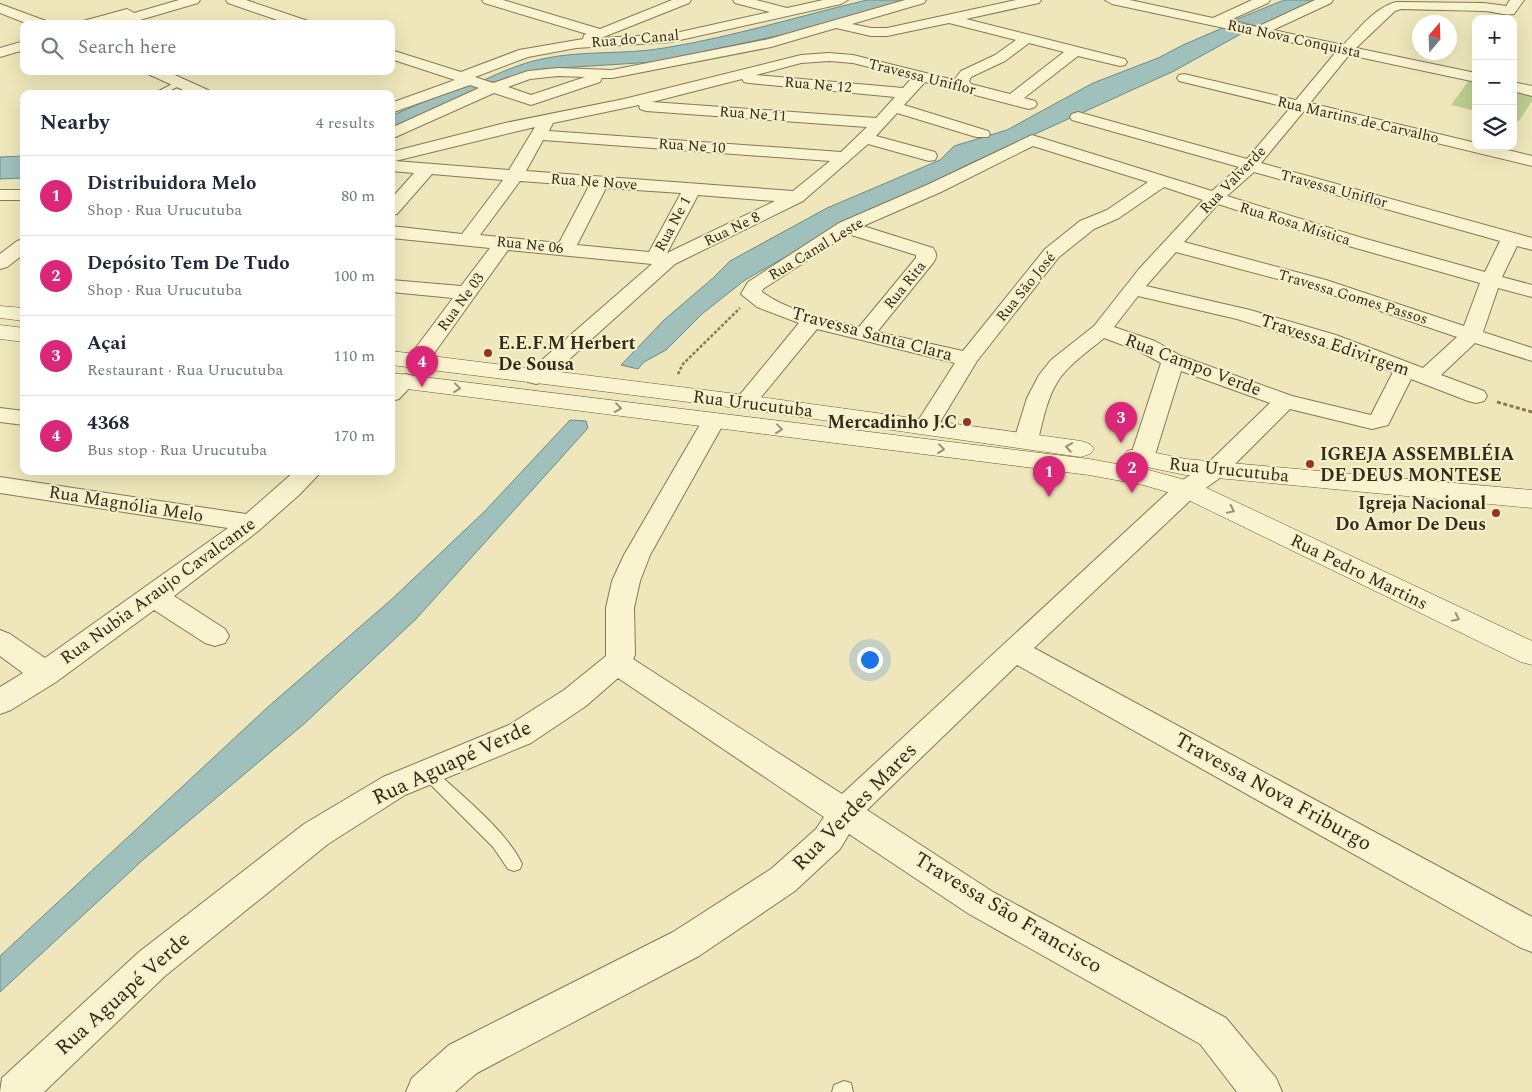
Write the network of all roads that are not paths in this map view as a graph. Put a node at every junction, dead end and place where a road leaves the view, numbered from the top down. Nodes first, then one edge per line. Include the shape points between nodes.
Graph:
1 (171, 0) edge
2 (193, 0) edge
3 (233, 0) edge
4 (491, 0) edge
5 (740, 0) edge
6 (841, 0) edge
7 (919, 0) edge
8 (1034, 0) edge
9 (1112, 0) edge
10 (1263, 0) edge
11 (1326, 0) edge
12 (1514, 0) edge
13 (675, 1) edge
14 (1007, 2) edge
15 (1185, 4) dead end
16 (1532, 4) edge
17 (0, 8) edge
18 (787, 12) junction
19 (1171, 12) junction
20 (952, 19) junction
21 (31, 20) edge
22 (102, 20) edge
23 (124, 20) edge
24 (291, 20) edge
25 (1215, 22) junction
26 (836, 24) junction
27 (1260, 31) junction
28 (599, 33) junction
29 (1027, 38) junction
30 (771, 43) junction
31 (576, 44) junction
32 (20, 46) edge
33 (1075, 50) junction
34 (1346, 50) junction
35 (0, 53) edge
36 (395, 55) edge
37 (808, 58) junction
38 (1120, 62) dead end
39 (612, 74) junction
40 (162, 75) edge
41 (922, 76) junction
42 (730, 77) junction
43 (1472, 77) edge
44 (1184, 78) dead end
45 (465, 79) junction
46 (181, 84) junction
47 (1517, 87) edge
48 (492, 88) junction
49 (965, 88) junction
50 (166, 90) edge
51 (195, 90) edge
52 (1532, 90) edge
53 (907, 93) junction
54 (1012, 100) junction
55 (625, 104) junction
56 (1029, 104) dead end
57 (395, 106) edge
58 (894, 107) junction
59 (1301, 107) junction
60 (1078, 117) dead end
61 (880, 123) junction
62 (543, 127) junction
63 (395, 132) edge
64 (982, 134) dead end
65 (865, 138) junction
66 (1032, 140) joint
67 (395, 156) edge
68 (929, 156) dead end
69 (845, 157) junction
70 (1532, 161) edge
71 (395, 166) edge
72 (1250, 166) junction
73 (427, 169) junction
74 (514, 177) junction
75 (1160, 182) junction
76 (600, 183) junction
77 (692, 190) junction
78 (0, 195) edge
79 (20, 195) edge
80 (797, 197) junction
81 (1213, 199) junction
82 (395, 205) edge
83 (846, 227) junction
84 (395, 232) edge
85 (1511, 238) junction
86 (468, 239) junction
87 (504, 242) junction
88 (1532, 244) edge
89 (1172, 245) junction
90 (20, 248) edge
91 (565, 249) junction
92 (662, 259) junction
93 (0, 263) edge
94 (1491, 279) junction
95 (395, 286) edge
96 (1134, 289) junction
97 (1532, 291) edge
98 (467, 293) junction
99 (751, 294) joint
100 (0, 312) edge
101 (20, 314) edge
102 (812, 321) junction
103 (1101, 330) junction
104 (0, 332) edge
105 (20, 334) edge
106 (1472, 334) junction
107 (864, 335) junction
108 (1532, 355) edge
109 (968, 359) junction
110 (1172, 360) junction
111 (395, 366) edge
112 (1405, 369) junction
113 (536, 377) junction
114 (1427, 377) junction
115 (401, 379) edge
116 (1476, 396) road end
117 (1285, 401) junction
118 (745, 402) junction
119 (0, 415) edge
120 (20, 418) edge
121 (713, 421) junction
122 (926, 427) junction
123 (1026, 440) junction
124 (1142, 458) junction
125 (1216, 470) junction
126 (298, 475) edge
127 (0, 485) edge
128 (1187, 489) junction
129 (1532, 499) edge
130 (252, 523) junction
131 (154, 597) junction
132 (215, 636) dead end
133 (0, 641) edge
134 (1014, 650) junction
135 (1532, 654) edge
136 (616, 663) junction
137 (46, 674) junction
138 (0, 702) edge
139 (427, 772) junction
140 (844, 812) junction
141 (514, 864) dead end
142 (1532, 934) edge
143 (16, 1092) edge
144 (426, 1092) edge
145 (1262, 1092) edge

1 - 22 street
2 - 23 street
3 - 24 street
4 - 28 street
5 - 18 street
6 - 18 street, Rua do Canal
7 - 26 street
8 - 14 street
9 - 19 street, Rua Nova Conquista
10 - 25 street
11 - 27 street
12 - 16 street
12 - 34 street, Rua Valverde via 1509,11 1484,7 1394,6
13 - 28 street
14 - 20 street
15 - 19 street
17 - 21 street
18 - 31 street, Rua do Canal via 671,38
19 - 25 street, Rua Nova Conquista
20 - 26 street via 882,33
20 - 29 street
25 - 27 street, Rua Nova Conquista
26 - 30 street
27 - 34 street, Rua Nova Conquista
28 - 31 street
29 - 33 street
29 - 49 street via 1000,58 966,74 961,81
30 - 37 street
30 - 39 street
31 - 45 street, Rua do Canal via 524,53
32 - 35 street
33 - 38 street
33 - 54 street
34 - 43 street, Rua Nova Conquista
34 - 59 street, Rua Valverde
36 - 45 street
37 - 41 street, Travessa Uniflor via 842,57
37 - 42 street
39 - 48 street via 537,73
39 - 48 street via 531,100
40 - 46 street
41 - 49 street, Travessa Uniflor
41 - 53 street, Rua Ne 8
42 - 53 street, Rua Ne 12
42 - 55 street
44 - 59 street, Rua Martins de Carvalho
45 - 48 street
45 - 57 street, Rua do Canal
46 - 50 lane
46 - 51 street
47 - 52 street
48 - 63 street
49 - 54 street, Travessa Uniflor
53 - 58 street, Rua Ne 8
54 - 56 street, Travessa Uniflor
55 - 61 street, Rua Ne 11
55 - 62 street
58 - 61 street, Rua Ne 8
58 - 64 street
59 - 70 street, Rua Martins de Carvalho
59 - 72 street, Rua Valverde
60 - 72 street, Travessa Uniflor
61 - 65 street, Rua Ne 8
62 - 67 street via 505,128
62 - 69 street, Rua Ne 10
62 - 74 street
65 - 68 street
65 - 69 street, Rua Ne 8
66 - 75 street, Rua Rosa Mística
66 - 83 street, Rua Canal Leste
69 - 80 street, Rua Ne 8
71 - 73 street, Rua Ne Nove
72 - 81 street, Rua Valverde
72 - 85 street, Travessa Uniflor
73 - 74 street, Rua Ne Nove
73 - 82 street
74 - 76 street, Rua Ne Nove
74 - 86 street
75 - 81 street, Rua Rosa Mística
75 - 109 street, Rua São José via 1113,214 1087,225 1052,253
76 - 77 street, Rua Ne Nove
76 - 91 street
77 - 80 street, Rua Ne Nove
77 - 92 street, Rua Ne 1
78 - 79 street
80 - 92 street, Rua Ne 8
81 - 89 street, Rua Valverde
81 - 94 street, Rua Rosa Mística
83 - 99 street, Rua Canal Leste via 755,286
83 - 107 street, Rua Rita via 926,252 927,255
84 - 86 street, Rua Ne 06
85 - 88 street, Travessa Uniflor
85 - 94 street
86 - 87 street, Rua Ne 06
87 - 91 street, Rua Ne 06
87 - 98 street, Rua Ne 03
89 - 96 street, Rua Valverde
89 - 106 street, Travessa Gomes Passos via 1319,284
90 - 93 street
91 - 92 street, Rua Ne 06
92 - 113 street, Rua Ne 8
94 - 97 street, Rua Rosa Mística
94 - 106 street
95 - 98 street
96 - 103 street, Rua Valverde
96 - 112 street, Travessa Edivirgem via 1284,326
98 - 115 street, Rua Ne 03
99 - 102 street, Travessa Santa Clara via 759,301
100 - 101 street
102 - 107 street, Travessa Santa Clara
102 - 118 street
103 - 110 street, Rua Campo Verde via 1147,346
103 - 123 street, Rua Valverde via 1072,352 1047,380 1038,398
104 - 105 street
106 - 108 street, Travessa Gomes Passos
106 - 114 street
107 - 109 street, Travessa Santa Clara
109 - 122 street, Rua São José
110 - 117 street, Rua Campo Verde
110 - 124 street
111 - 115 street, Rua Urucutuba
112 - 114 street, Travessa Edivirgem
112 - 117 street via 1380,420 1372,422
113 - 115 street, Rua Urucutuba
113 - 118 street, Rua Urucutuba
114 - 116 street, Travessa Edivirgem
115 -> 121 street, Rua Urucutuba
117 - 125 street
118 - 122 street, Rua Urucutuba
119 - 120 street
121 -> 128 street, Rua Urucutuba via 1089,467
121 - 136 street via 637,555 626,582 620,608 621,654
122 - 123 street, Rua Urucutuba
124 -> 123 street, Rua Urucutuba
124 - 125 street, Rua Urucutuba
125 - 128 street, Rua Verdes Mares
125 - 129 street, Rua Urucutuba
126 - 130 street, Rua Nubia Araujo Cavalcante
127 - 130 street, Rua Magnólia Melo
128 - 134 street, Rua Verdes Mares
128 -> 135 street, Rua Pedro Martins
130 - 131 street, Rua Nubia Araujo Cavalcante
131 - 132 street
131 - 137 street, Rua Nubia Araujo Cavalcante
133 - 137 street
134 - 140 street, Rua Verdes Mares
134 - 142 street, Travessa Nova Friburgo
136 - 139 street, Rua Aguapé Verde via 575,698 520,734
136 - 140 street, Travessa São Francisco
137 - 138 street, Rua Nubia Araujo Cavalcante
139 - 141 lane via 499,842
139 - 143 street, Rua Aguapé Verde via 394,786 316,834 152,964
140 - 144 street, Rua Verdes Mares via 828,839 783,880 686,944 464,1059
140 - 145 street, Travessa São Francisco via 981,903 1213,1031

